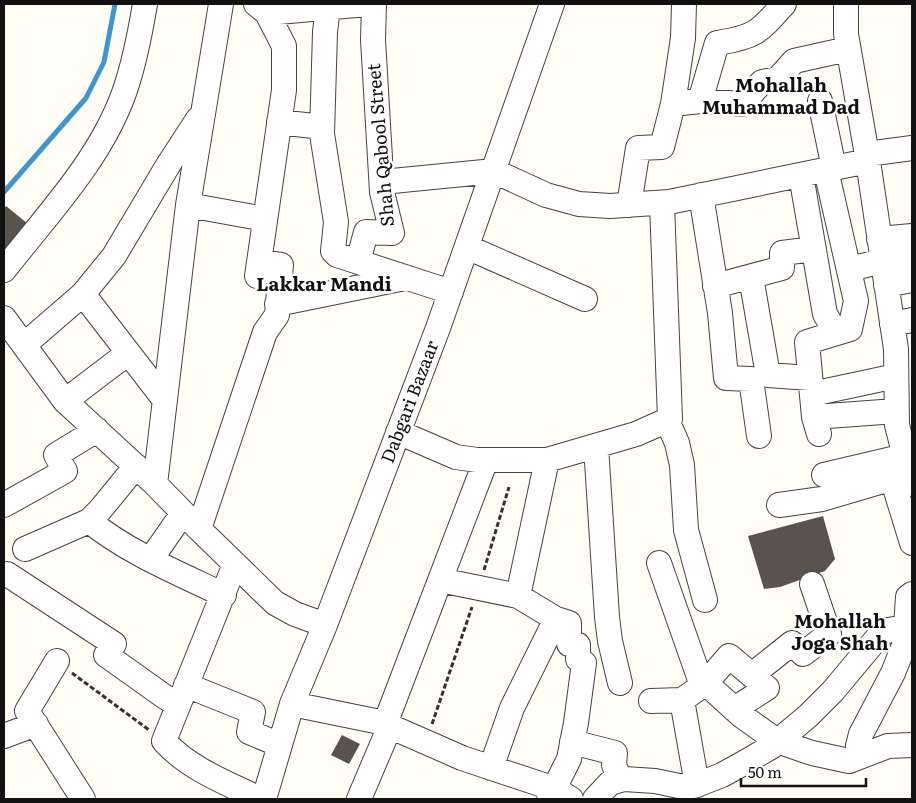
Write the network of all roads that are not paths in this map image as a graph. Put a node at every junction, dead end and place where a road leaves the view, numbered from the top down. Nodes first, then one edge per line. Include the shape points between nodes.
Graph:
1 (145, 4) edge
2 (221, 4) edge
3 (367, 4) edge
4 (374, 4) edge
5 (552, 4) edge
6 (684, 4) edge
7 (784, 4) edge
8 (846, 4) edge
9 (328, 7) junction
10 (261, 8) edge
11 (848, 49) junction
12 (820, 101) dead end
13 (700, 102) junction
14 (673, 104) junction
15 (203, 111) junction
16 (279, 122) junction
17 (322, 127) junction
18 (912, 148) edge
19 (867, 158) junction
20 (830, 169) junction
21 (494, 170) junction
22 (801, 175) junction
23 (382, 182) junction
24 (701, 196) junction
25 (662, 203) junction
26 (188, 205) junction
27 (629, 205) junction
28 (265, 219) junction
29 (912, 236) edge
30 (467, 247) junction
31 (814, 249) junction
32 (881, 250) junction
33 (912, 258) edge
34 (358, 262) junction
35 (849, 269) junction
36 (4, 270) edge
37 (751, 277) junction
38 (406, 278) junction
39 (912, 280) edge
40 (886, 284) junction
41 (715, 286) junction
42 (451, 292) junction
43 (83, 294) junction
44 (585, 299) dead end
45 (277, 304) junction
46 (756, 308) junction
47 (720, 313) junction
48 (4, 318) edge
49 (903, 331) edge
50 (836, 333) junction
51 (24, 345) junction
52 (128, 353) junction
53 (901, 370) edge
54 (811, 386) junction
55 (164, 399) junction
56 (65, 401) junction
57 (896, 411) junction
58 (667, 420) junction
59 (97, 430) junction
60 (398, 432) junction
61 (760, 436) dead end
62 (592, 447) junction
63 (486, 460) junction
64 (547, 460) junction
65 (136, 466) junction
66 (905, 473) edge
67 (824, 474) dead end
68 (155, 484) junction
69 (4, 505) edge
70 (779, 505) dead end
71 (90, 521) junction
72 (191, 521) junction
73 (912, 542) edge
74 (25, 549) dead end
75 (691, 550) junction
76 (151, 559) junction
77 (235, 564) junction
78 (7, 574) dead end
79 (440, 580) junction
80 (812, 584) dead end
81 (224, 594) junction
82 (912, 594) edge
83 (518, 596) junction
84 (705, 600) dead end
85 (556, 619) junction
86 (325, 625) junction
87 (906, 627) junction
88 (56, 661) road end
89 (752, 675) junction
90 (620, 683) dead end
91 (706, 683) junction
92 (182, 695) junction
93 (682, 700) junction
94 (651, 701) dead end
95 (292, 704) junction
96 (734, 709) junction
97 (36, 724) junction
98 (388, 725) junction
99 (4, 736) edge
100 (777, 741) junction
101 (572, 742) junction
102 (280, 745) junction
103 (912, 745) edge
104 (867, 754) junction
105 (491, 768) junction
106 (620, 780) junction
107 (697, 785) junction
108 (558, 796) edge
109 (83, 799) edge
110 (262, 799) edge
111 (359, 799) edge
112 (595, 799) edge

1 - 36 street via 131,72 114,118 74,181
2 - 15 street
3 - 9 street
4 - 23 street, Shah Qabool Street via 373,40
5 - 21 street, Dabgari Bazaar
6 - 14 street via 683,38
7 - 13 street via 754,34 717,43
8 - 11 street
9 - 10 street
9 - 17 street
10 - 16 street via 284,46 284,90
11 - 13 street via 794,61 778,78 762,82 742,104
11 - 19 street
12 - 20 street
13 - 14 street
14 - 27 street via 662,147 638,148
15 - 26 street
15 - 43 street via 114,256
16 - 17 street
16 - 28 street
17 - 34 street via 336,222 333,251
18 - 19 street
19 - 20 street
19 - 32 street
20 - 22 street
20 - 35 street
21 - 23 street
21 - 27 street via 546,195 579,204
21 - 30 street, Dabgari Bazaar
22 - 24 street
22 - 31 street
23 - 34 street, Shah Qabool Street via 392,233 366,232
24 - 25 street
24 - 41 street
25 - 27 street
25 - 58 street via 670,419
26 - 28 street
26 - 55 street
28 - 45 street via 258,269 280,265
29 - 32 street
30 - 42 street, Dabgari Bazaar
30 - 44 street
31 - 37 street via 782,253 782,268
31 - 50 street via 826,314
32 - 33 street
32 - 35 street
32 - 40 street
34 - 38 street
35 - 50 street via 856,301 850,329
37 - 41 street
37 - 46 street
38 - 42 street
38 - 45 street
39 - 40 street
40 - 49 street
41 - 47 street
42 - 60 street, Dabgari Bazaar
43 - 51 street
43 - 52 street
45 - 72 street via 277,315 265,332
46 - 47 street
46 - 54 street via 768,375
47 - 61 street via 726,378 751,379
48 - 51 street
49 - 53 street
50 - 54 street via 807,342
51 - 56 street
52 - 55 street
52 - 56 street
53 - 54 street
53 - 57 street
54 - 57 street via 817,426
55 - 68 street
56 - 59 street
57 - 66 street
58 - 62 street via 636,434
58 - 75 street via 682,465 686,530
59 - 65 street
59 - 69 street via 56,455 65,471
60 - 63 street via 456,457
60 - 86 street, Dabgari Bazaar
62 - 64 street
62 - 90 street via 607,617
63 - 64 street
63 - 79 street
64 - 83 street
65 - 68 street
65 - 71 street
66 - 67 street
66 - 70 street via 822,499
66 - 73 street
68 - 72 street
71 - 74 street
71 - 76 street
72 - 76 street
72 - 77 street
75 - 84 street
75 - 91 street via 650,567 699,678
76 - 81 street
77 - 81 street
77 - 86 street via 276,603
78 - 92 street via 114,644 106,655 164,698
79 - 83 street
79 - 98 street
80 - 89 street via 830,634 803,654 792,642
81 - 92 street
82 - 87 street via 908,597
83 - 85 street
85 - 101 street via 569,623 569,644 578,645 578,659 584,663
85 - 105 street via 512,708
86 - 95 street, Dabgari Bazaar
87 - 100 street via 888,630 878,637 833,691
87 - 104 street via 909,633 893,673 861,734 858,746
88 - 97 street via 27,711
89 - 91 street via 730,656
89 - 96 street via 767,688
91 - 93 street
91 - 96 street
92 - 102 street via 253,712 249,732
92 - 110 street via 164,741 192,765
93 - 94 street
93 - 107 street
95 - 98 street
95 - 102 street, Dabgari Bazaar
96 - 100 street
97 - 99 street
97 - 109 street
98 - 105 street
98 - 111 street
100 - 104 street via 812,754 849,761
100 - 107 street via 722,775
101 - 106 street via 615,753 614,765
101 - 108 street
102 - 110 street, Dabgari Bazaar
103 - 104 street via 888,746
105 - 108 street
106 - 107 street
106 - 112 street via 610,783

